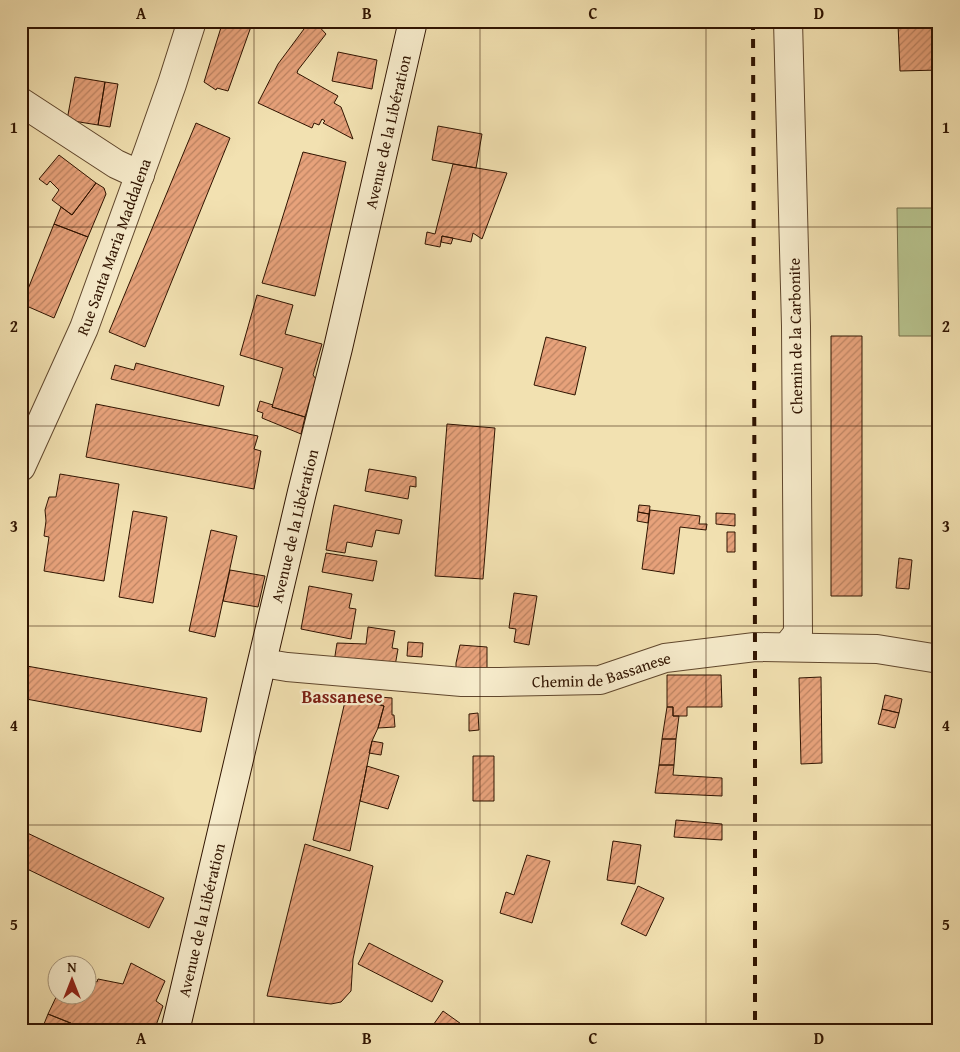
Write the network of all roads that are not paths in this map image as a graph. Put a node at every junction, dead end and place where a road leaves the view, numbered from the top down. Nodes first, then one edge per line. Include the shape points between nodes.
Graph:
1 (192, 21) edge
2 (413, 21) edge
3 (788, 21) edge
4 (21, 102) edge
5 (140, 175) junction
6 (21, 467) edge
7 (787, 647) junction
8 (939, 659) edge
9 (263, 663) junction
10 (175, 1031) edge

1 - 5 street, Rue Santa Maria Maddalena
2 - 9 street, Avenue de la Libération
3 - 7 street, Chemin de la Carbonite via 796,326 798,633
4 - 5 street via 116,164
5 - 6 street, Rue Santa Maria Maddalena via 84,328
7 - 8 street, Chemin de Bassanese via 877,649
7 - 9 street, Chemin de Bassanese via 755,647 665,658 600,680 462,682
9 - 10 street, Avenue de la Libération

